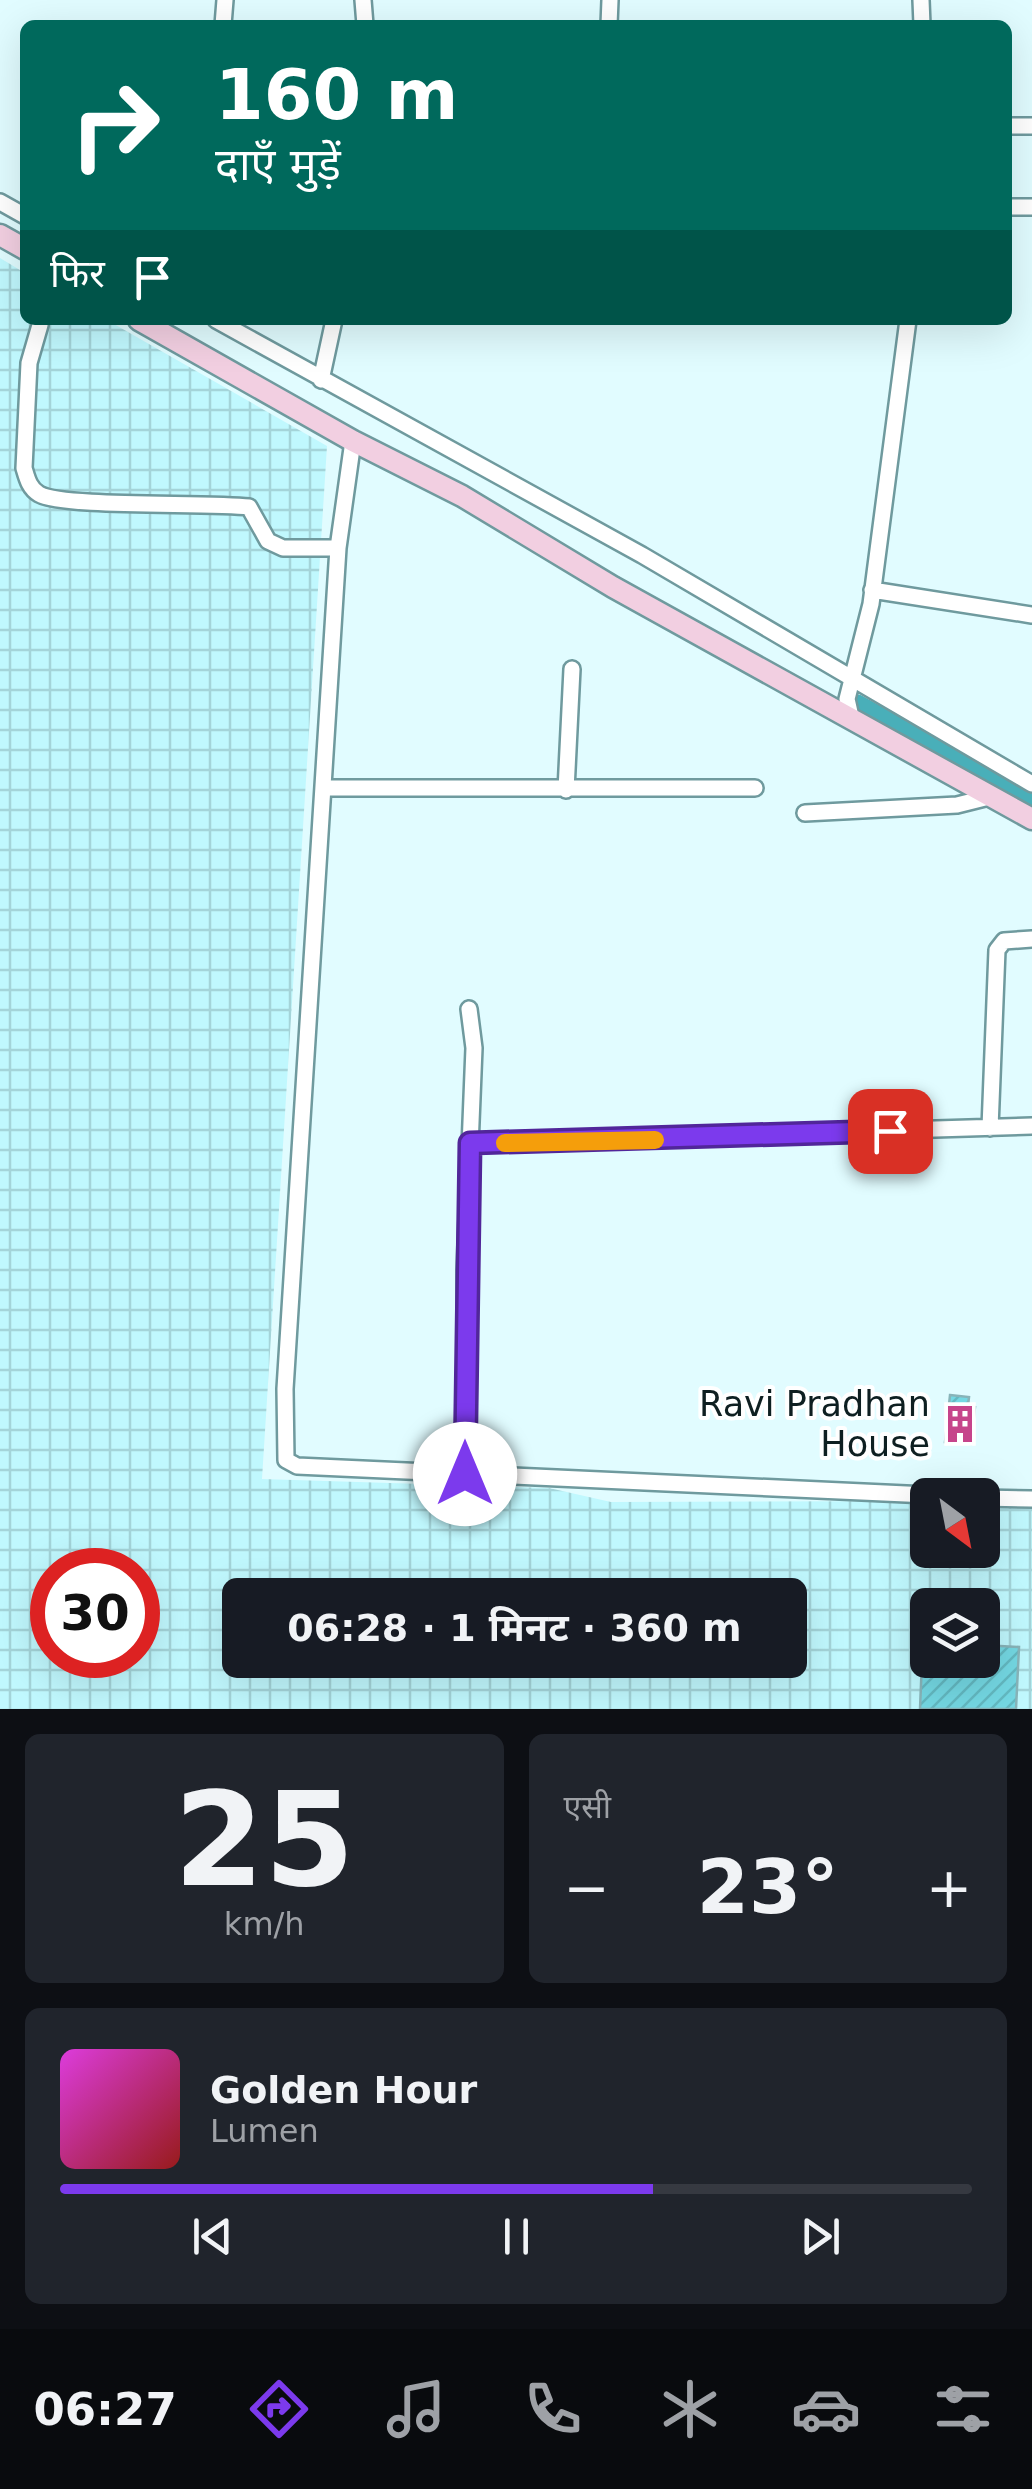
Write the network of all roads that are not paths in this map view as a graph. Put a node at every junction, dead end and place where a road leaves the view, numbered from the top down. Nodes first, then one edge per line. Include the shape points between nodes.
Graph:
1 (40, 325) dead end
2 (148, 325) edge
3 (225, 325) edge
4 (333, 325) edge
5 (907, 325) edge
6 (321, 380) junction
7 (353, 442) junction
8 (338, 548) junction
9 (872, 590) junction
10 (1032, 615) edge
11 (572, 669) dead end
12 (851, 696) junction
13 (1032, 784) edge
14 (323, 788) junction
15 (755, 788) dead end
16 (566, 790) junction
17 (1002, 803) junction
18 (805, 813) dead end
19 (1032, 819) edge
20 (1032, 940) edge
21 (469, 1009) dead end
22 (1032, 1126) edge
23 (990, 1128) junction
24 (470, 1143) junction
25 (465, 1474) junction
26 (910, 1495) edge
27 (1000, 1499) edge
28 (1032, 1500) edge

1 - 8 street via 29,362 24,468 39,494 249,506 268,541 283,548
2 - 7 street
3 - 6 street
4 - 6 street
5 - 9 street
6 - 12 street via 658,564
7 - 8 street
7 - 12 street via 462,496 613,587
8 - 14 street
9 - 10 street
9 - 12 street
11 - 16 street
12 - 13 street
12 - 17 street
14 - 16 street
14 - 25 street via 284,1454 296,1466
15 - 16 street
17 - 18 street via 990,797 957,805
17 - 19 street
20 - 23 street via 1004,941 997,950
21 - 24 street
22 - 23 street
23 - 24 street
24 - 25 street
25 - 26 street
27 - 28 street

